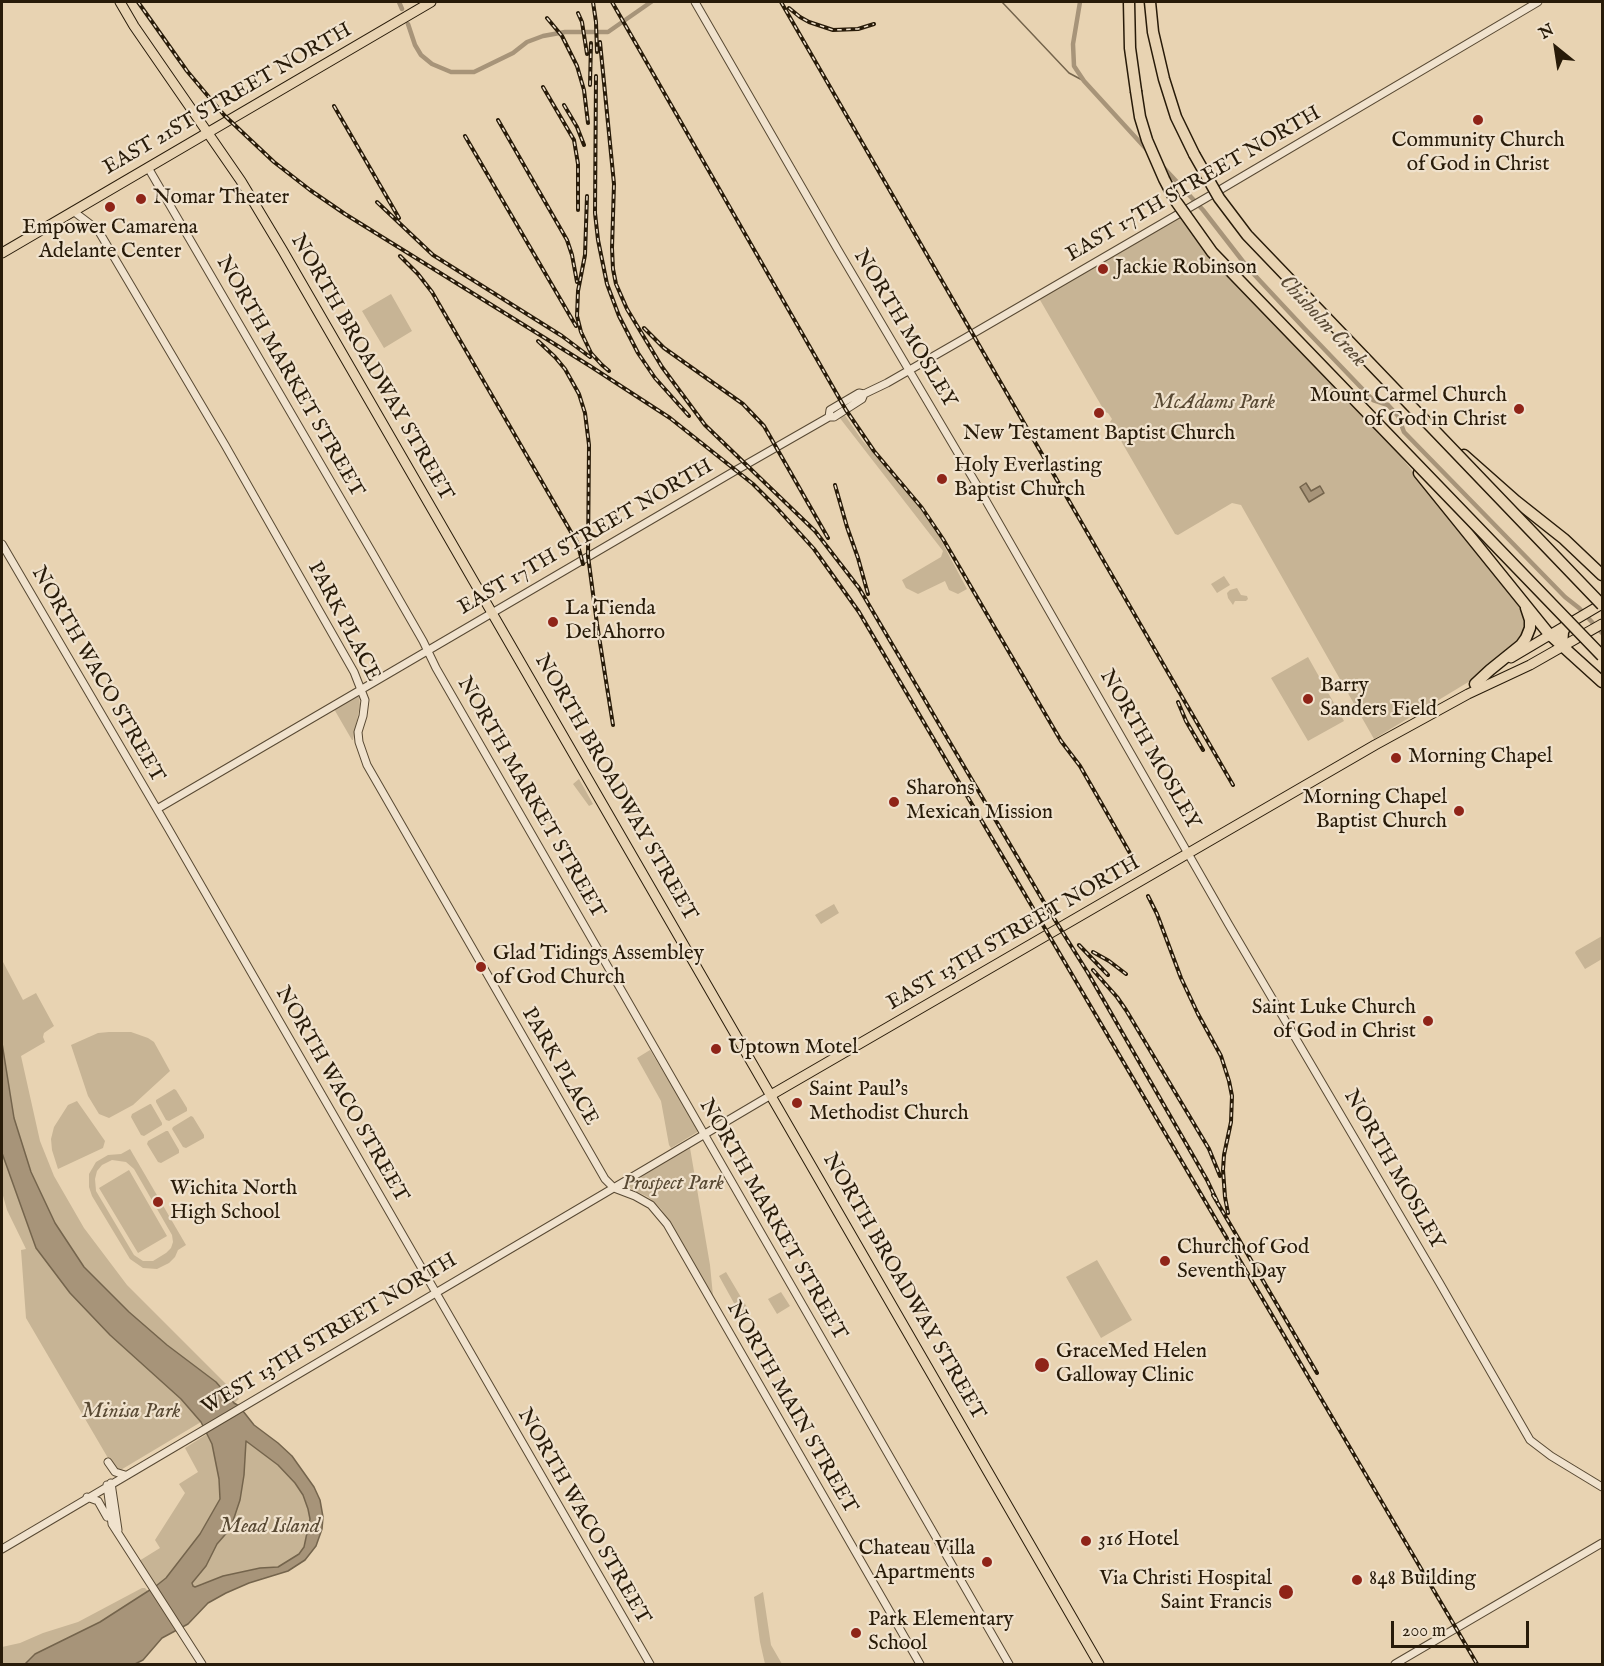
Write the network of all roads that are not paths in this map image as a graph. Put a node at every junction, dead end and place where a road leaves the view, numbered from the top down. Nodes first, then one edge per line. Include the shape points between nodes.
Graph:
1 (120, 2) edge
2 (431, 2) edge
3 (695, 2) edge
4 (1129, 2) edge
5 (1150, 2) edge
6 (1538, 2) edge
7 (208, 132) junction
8 (147, 168) junction
9 (73, 211) junction
10 (2, 253) edge
11 (910, 369) junction
12 (1443, 437) junction
13 (1393, 439) junction
14 (2, 544) edge
15 (1602, 575) edge
16 (1523, 600) junction
17 (1602, 604) edge
18 (493, 612) junction
19 (1602, 624) edge
20 (1566, 625) junction
21 (1549, 634) junction
22 (1562, 646) junction
23 (428, 651) junction
24 (1602, 656) edge
25 (1602, 682) edge
26 (1475, 684) junction
27 (361, 690) junction
28 (1432, 713) junction
29 (157, 809) junction
30 (1189, 853) junction
31 (771, 1095) junction
32 (704, 1135) junction
33 (614, 1188) junction
34 (435, 1292) junction
35 (108, 1462) dead end
36 (125, 1475) junction
37 (109, 1484) junction
38 (1602, 1487) edge
39 (87, 1497) junction
40 (112, 1524) junction
41 (119, 1535) junction
42 (1602, 1543) edge
43 (2, 1549) edge
44 (202, 1665) edge
45 (650, 1665) edge
46 (920, 1665) edge
47 (1009, 1665) edge
48 (1100, 1665) edge
49 (1395, 1665) edge

1 - 7 main road, NORTH BROADWAY STREET
2 - 7 main road, EAST 21ST STREET NORTH
3 - 11 street, NORTH MOSLEY
4 - 13 highway, bridge via 1130,48 1140,117 1154,159 1175,200 1229,270
5 - 12 highway, bridge via 1153,32 1176,117 1219,198 1247,235
6 - 11 street, EAST 17TH STREET NORTH
7 - 8 main road, EAST 21ST STREET NORTH
7 - 18 main road, NORTH BROADWAY STREET via 245,187
8 - 9 main road, EAST 21ST STREET NORTH
8 - 23 street, NORTH MARKET STREET
9 - 10 main road, EAST 21ST STREET NORTH
9 - 27 street, PARK PLACE via 98,230 295,566
11 - 18 street, EAST 17TH STREET NORTH via 864,394 834,417
11 - 30 street, NORTH MOSLEY
12 - 15 highway, bridge
12 - 17 highway, bridge
13 - 16 highway, bridge
13 - 24 highway, bridge
14 - 29 street, NORTH WACO STREET
16 - 21 highway
16 - 26 highway via 1530,620 1526,638
17 - 20 main road, EAST 13TH STREET NORTH
18 - 23 street, EAST 17TH STREET NORTH
18 - 31 main road, NORTH BROADWAY STREET
19 - 22 main road, EAST 13TH STREET NORTH
20 - 21 main road, EAST 13TH STREET NORTH
20 - 22 highway
21 - 22 highway
21 - 26 main road, EAST 13TH STREET NORTH
22 - 25 highway
22 - 28 main road, EAST 13TH STREET NORTH
23 - 27 street, EAST 17TH STREET NORTH
23 - 32 street, NORTH MARKET STREET
26 - 28 main road, EAST 13TH STREET NORTH
27 - 29 street, EAST 17TH STREET NORTH
27 - 33 street, PARK PLACE via 365,707 358,732 367,765 605,1179
28 - 30 main road, EAST 13TH STREET NORTH
29 - 34 street, NORTH WACO STREET
30 - 31 main road, EAST 13TH STREET NORTH
30 - 38 street, NORTH MOSLEY via 1530,1440
31 - 32 street, EAST 13TH STREET NORTH
31 - 48 main road, NORTH BROADWAY STREET
32 - 33 street, EAST 13TH STREET NORTH
32 - 47 street, NORTH MARKET STREET
33 - 34 street, WEST 13TH STREET NORTH
33 - 46 street, NORTH MAIN STREET via 651,1205 667,1224
34 - 36 street, WEST 13TH STREET NORTH
34 - 45 street, NORTH WACO STREET
35 - 36 street via 115,1472
36 - 37 street, WEST 13TH STREET NORTH
37 - 39 street, WEST 13TH STREET NORTH
37 - 40 street
37 - 41 street
39 - 40 street via 98,1501
39 - 43 street, WEST 13TH STREET NORTH
40 - 41 street
41 - 44 street
42 - 49 street

